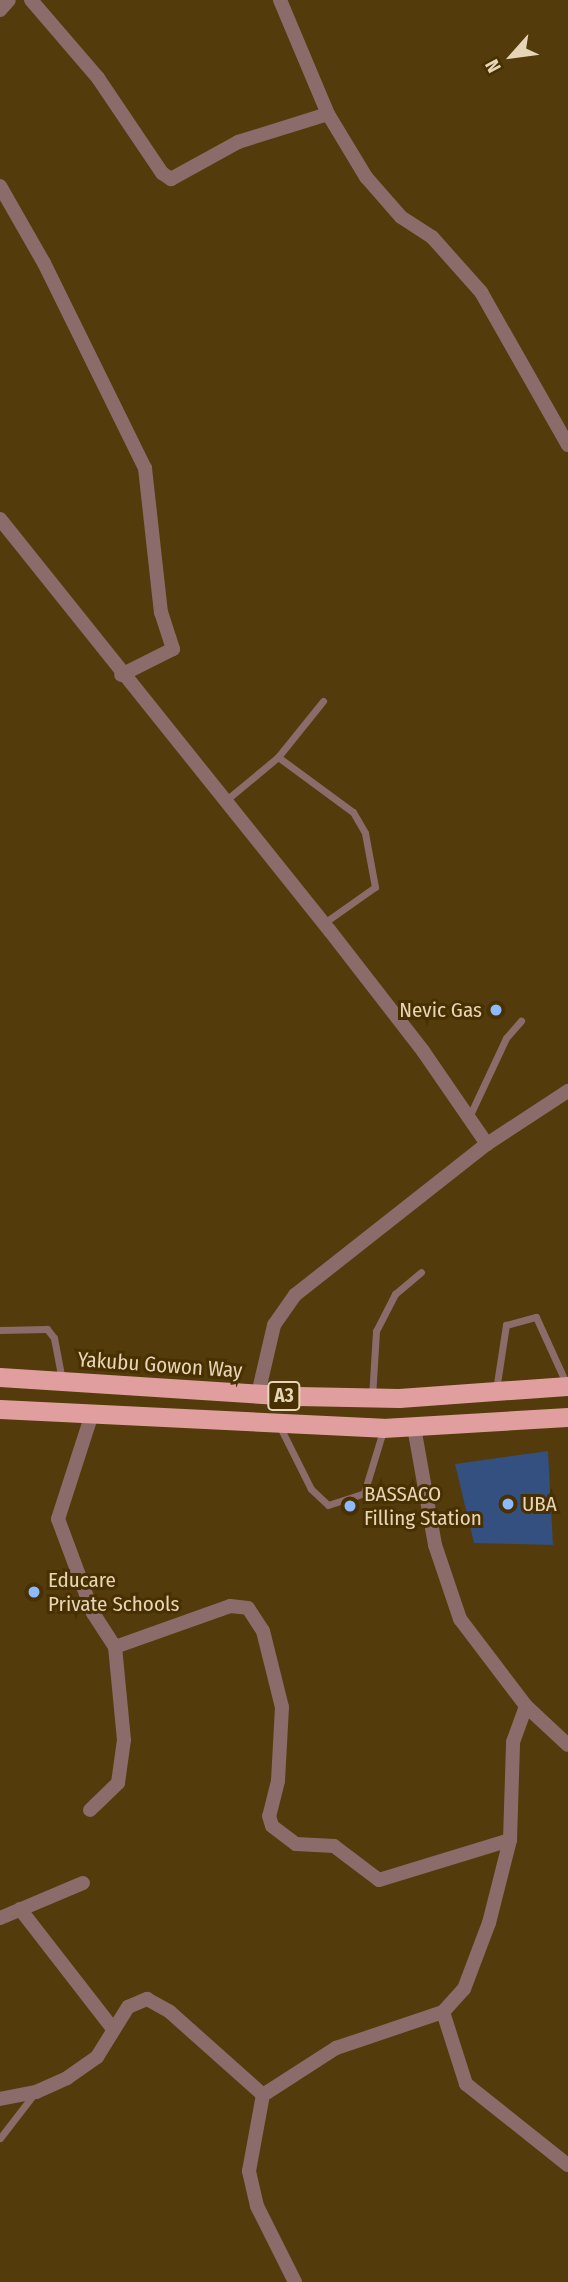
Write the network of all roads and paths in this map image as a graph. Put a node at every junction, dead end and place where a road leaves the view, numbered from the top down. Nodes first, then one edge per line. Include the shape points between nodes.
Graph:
1 (9, 0) edge
2 (31, 0) edge
3 (280, 0) edge
4 (0, 10) edge
5 (328, 114) junction
6 (0, 186) edge
7 (568, 445) edge
8 (0, 519) edge
9 (121, 674) junction
10 (323, 701) dead end
11 (278, 757) junction
12 (224, 801) junction
13 (323, 923) junction
14 (521, 1021) dead end
15 (568, 1091) edge
16 (469, 1118) junction
17 (487, 1144) junction
18 (421, 1272) dead end
19 (0, 1330) edge
20 (0, 1377) edge
21 (62, 1381) junction
22 (567, 1386) edge
23 (495, 1393) junction
24 (258, 1394) junction
25 (372, 1398) junction
26 (0, 1409) edge
27 (92, 1415) junction
28 (568, 1417) edge
29 (280, 1426) junction
30 (414, 1427) junction
31 (383, 1428) junction
32 (115, 1647) junction
33 (526, 1706) junction
34 (568, 1745) edge
35 (90, 1810) dead end
36 (510, 1840) junction
37 (83, 1883) dead end
38 (20, 1909) junction
39 (0, 1918) edge
40 (443, 2012) junction
41 (113, 2029) junction
42 (36, 2092) junction
43 (263, 2095) junction
44 (0, 2099) edge
45 (0, 2138) edge
46 (568, 2165) edge
47 (295, 2282) edge

1 - 4 street
2 - 5 street via 98,78 162,173 171,179 238,142
3 - 5 street
5 - 7 street via 366,177 401,217 432,237 481,292
6 - 9 street via 44,263 145,468 161,612 173,649
8 - 9 street
9 - 12 street
10 - 11 lane
11 - 12 lane
11 - 13 lane via 353,812 365,833 375,887
12 - 13 street
13 - 16 street
14 - 16 lane via 506,1038
15 - 17 street
16 - 17 street
17 - 24 street via 295,1295 274,1325
18 - 25 lane via 395,1294 376,1331
19 - 21 lane via 47,1329 54,1338
20 - 21 highway, Yakubu Gowon Way / A3
21 - 24 highway, Yakubu Gowon Way / A3
22 - 23 highway, Yakubu Gowon Way / A3
22 - 23 lane via 537,1317 506,1325
23 - 25 highway, Yakubu Gowon Way / A3
24 - 25 highway, Yakubu Gowon Way / A3
26 - 27 highway, A3
27 - 29 highway, A3
27 - 32 street via 58,1519 93,1613
28 - 30 highway, A3
29 - 31 highway, A3
29 - 31 lane via 310,1489 328,1505 356,1499 369,1486
30 - 31 highway, A3
30 - 33 street via 447,1591 476,1644
32 - 35 street via 124,1740 118,1783
32 - 36 street via 230,1606 248,1608 262,1631 282,1707 278,1781 269,1816 272,1826 296,1844 334,1846 379,1880
33 - 34 street
33 - 36 street via 513,1742
36 - 40 street via 489,1923 464,1989
37 - 38 street
38 - 39 street
38 - 41 street
40 - 43 street via 336,2048
40 - 46 street via 467,2084
41 - 42 street via 97,2057
41 - 43 street via 128,2007 147,1999 170,2012
42 - 44 street
42 - 45 lane
43 - 47 street via 249,2171 257,2206

